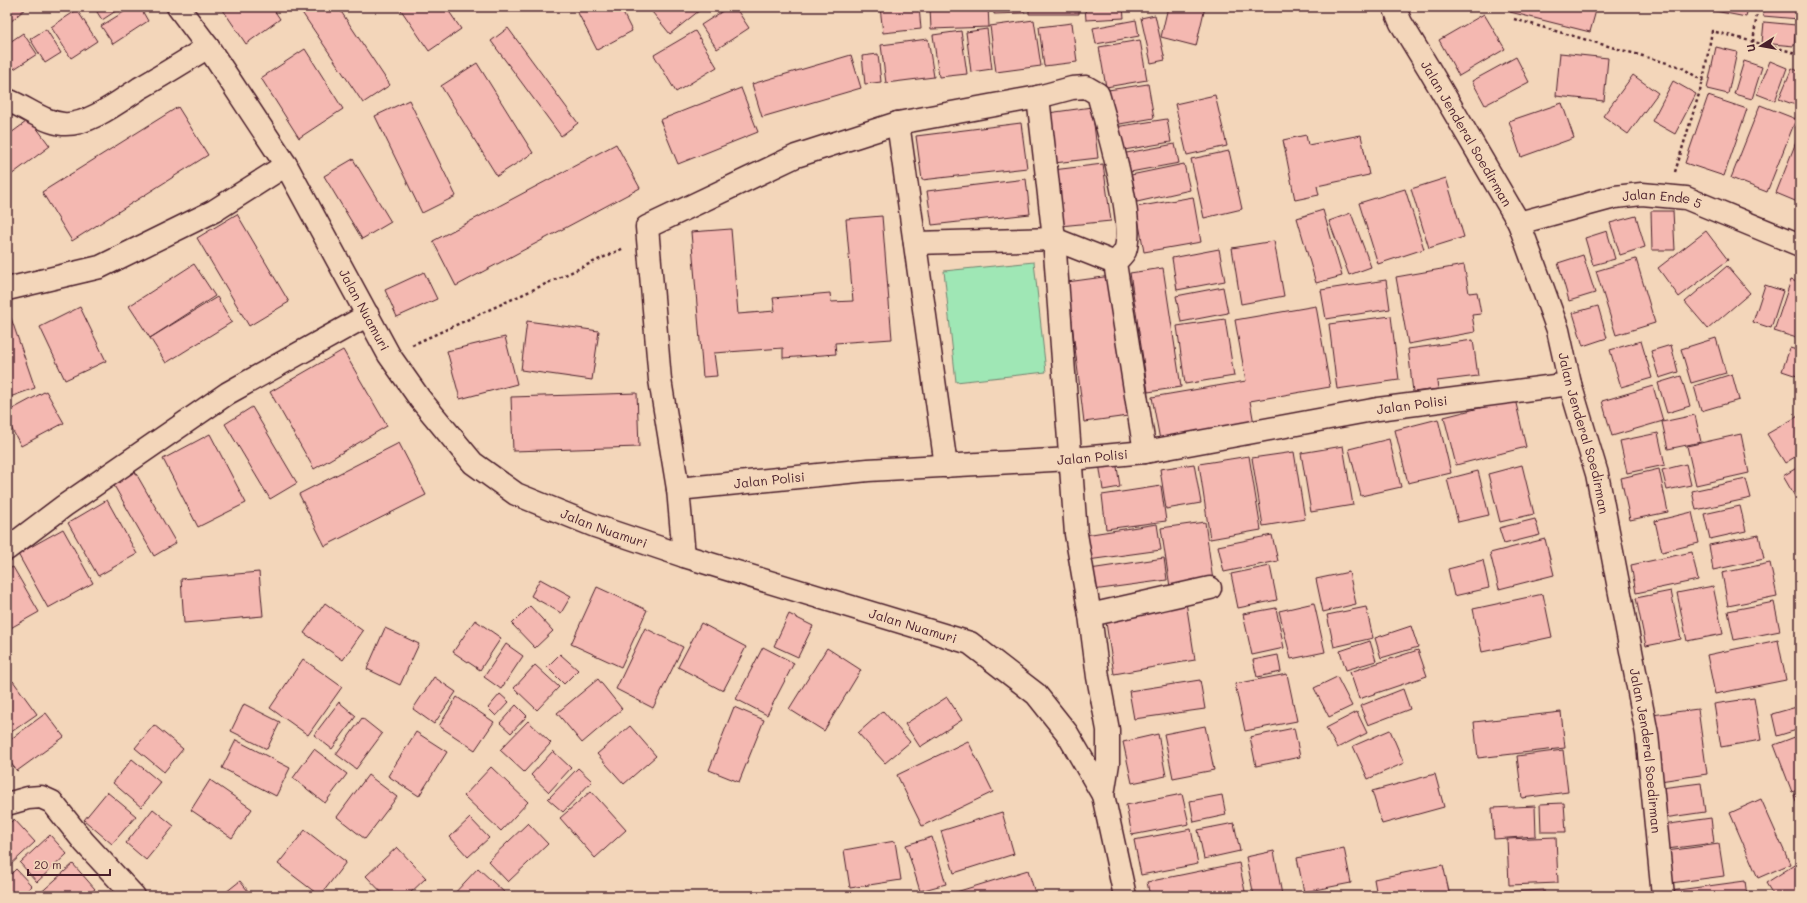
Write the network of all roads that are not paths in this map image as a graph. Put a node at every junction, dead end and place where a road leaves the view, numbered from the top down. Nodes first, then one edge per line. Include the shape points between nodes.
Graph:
1 (178, 7) edge
2 (1394, 7) edge
3 (208, 47) junction
4 (1038, 97) junction
5 (7, 100) edge
6 (898, 123) junction
7 (286, 165) junction
8 (1519, 223) junction
9 (1054, 240) junction
10 (915, 243) junction
11 (1800, 244) edge
12 (1115, 263) junction
13 (7, 289) edge
14 (368, 315) junction
15 (1570, 384) junction
16 (1145, 452) junction
17 (1071, 459) junction
18 (946, 466) junction
19 (678, 489) junction
20 (7, 549) edge
21 (684, 556) junction
22 (1210, 588) dead end
23 (1090, 614) junction
24 (1103, 795) junction
25 (7, 804) edge
26 (134, 896) edge
27 (1125, 896) edge
28 (1663, 896) edge

1 - 3 street, Jalan Nuamuri
2 - 8 street, Jalan Jenderal Soedirman
3 - 5 street via 99,113 78,122 63,124
3 - 7 street, Jalan Nuamuri
4 - 6 street
4 - 9 street
4 - 12 street via 1086,87 1098,94 1122,190 1128,234 1125,252
6 - 10 street
6 - 19 street via 796,156 647,227 660,380
7 - 13 street via 214,211 100,266
7 - 14 street, Jalan Nuamuri
8 - 11 street, Jalan Ende 5 via 1614,197 1668,195 1686,198
8 - 15 street, Jalan Jenderal Soedirman via 1558,330
9 - 10 street
9 - 12 street
9 - 17 street
10 - 18 street
12 - 16 street
14 - 20 street via 228,393 64,506
14 - 21 street, Jalan Nuamuri via 389,355 420,399 473,463 516,494 595,526
15 - 16 street, Jalan Polisi via 1378,409
15 - 28 street, Jalan Jenderal Soedirman via 1597,474 1647,734
16 - 17 street, Jalan Polisi
17 - 18 street, Jalan Polisi
17 - 23 street via 1076,534
18 - 19 street, Jalan Polisi via 868,470
19 - 21 street
21 - 24 street, Jalan Nuamuri via 970,643 1036,694 1067,733
22 - 23 street
23 - 24 street via 1108,730 1108,763
24 - 27 street, Jalan Nuamuri
25 - 26 street via 41,797 52,802 84,842

